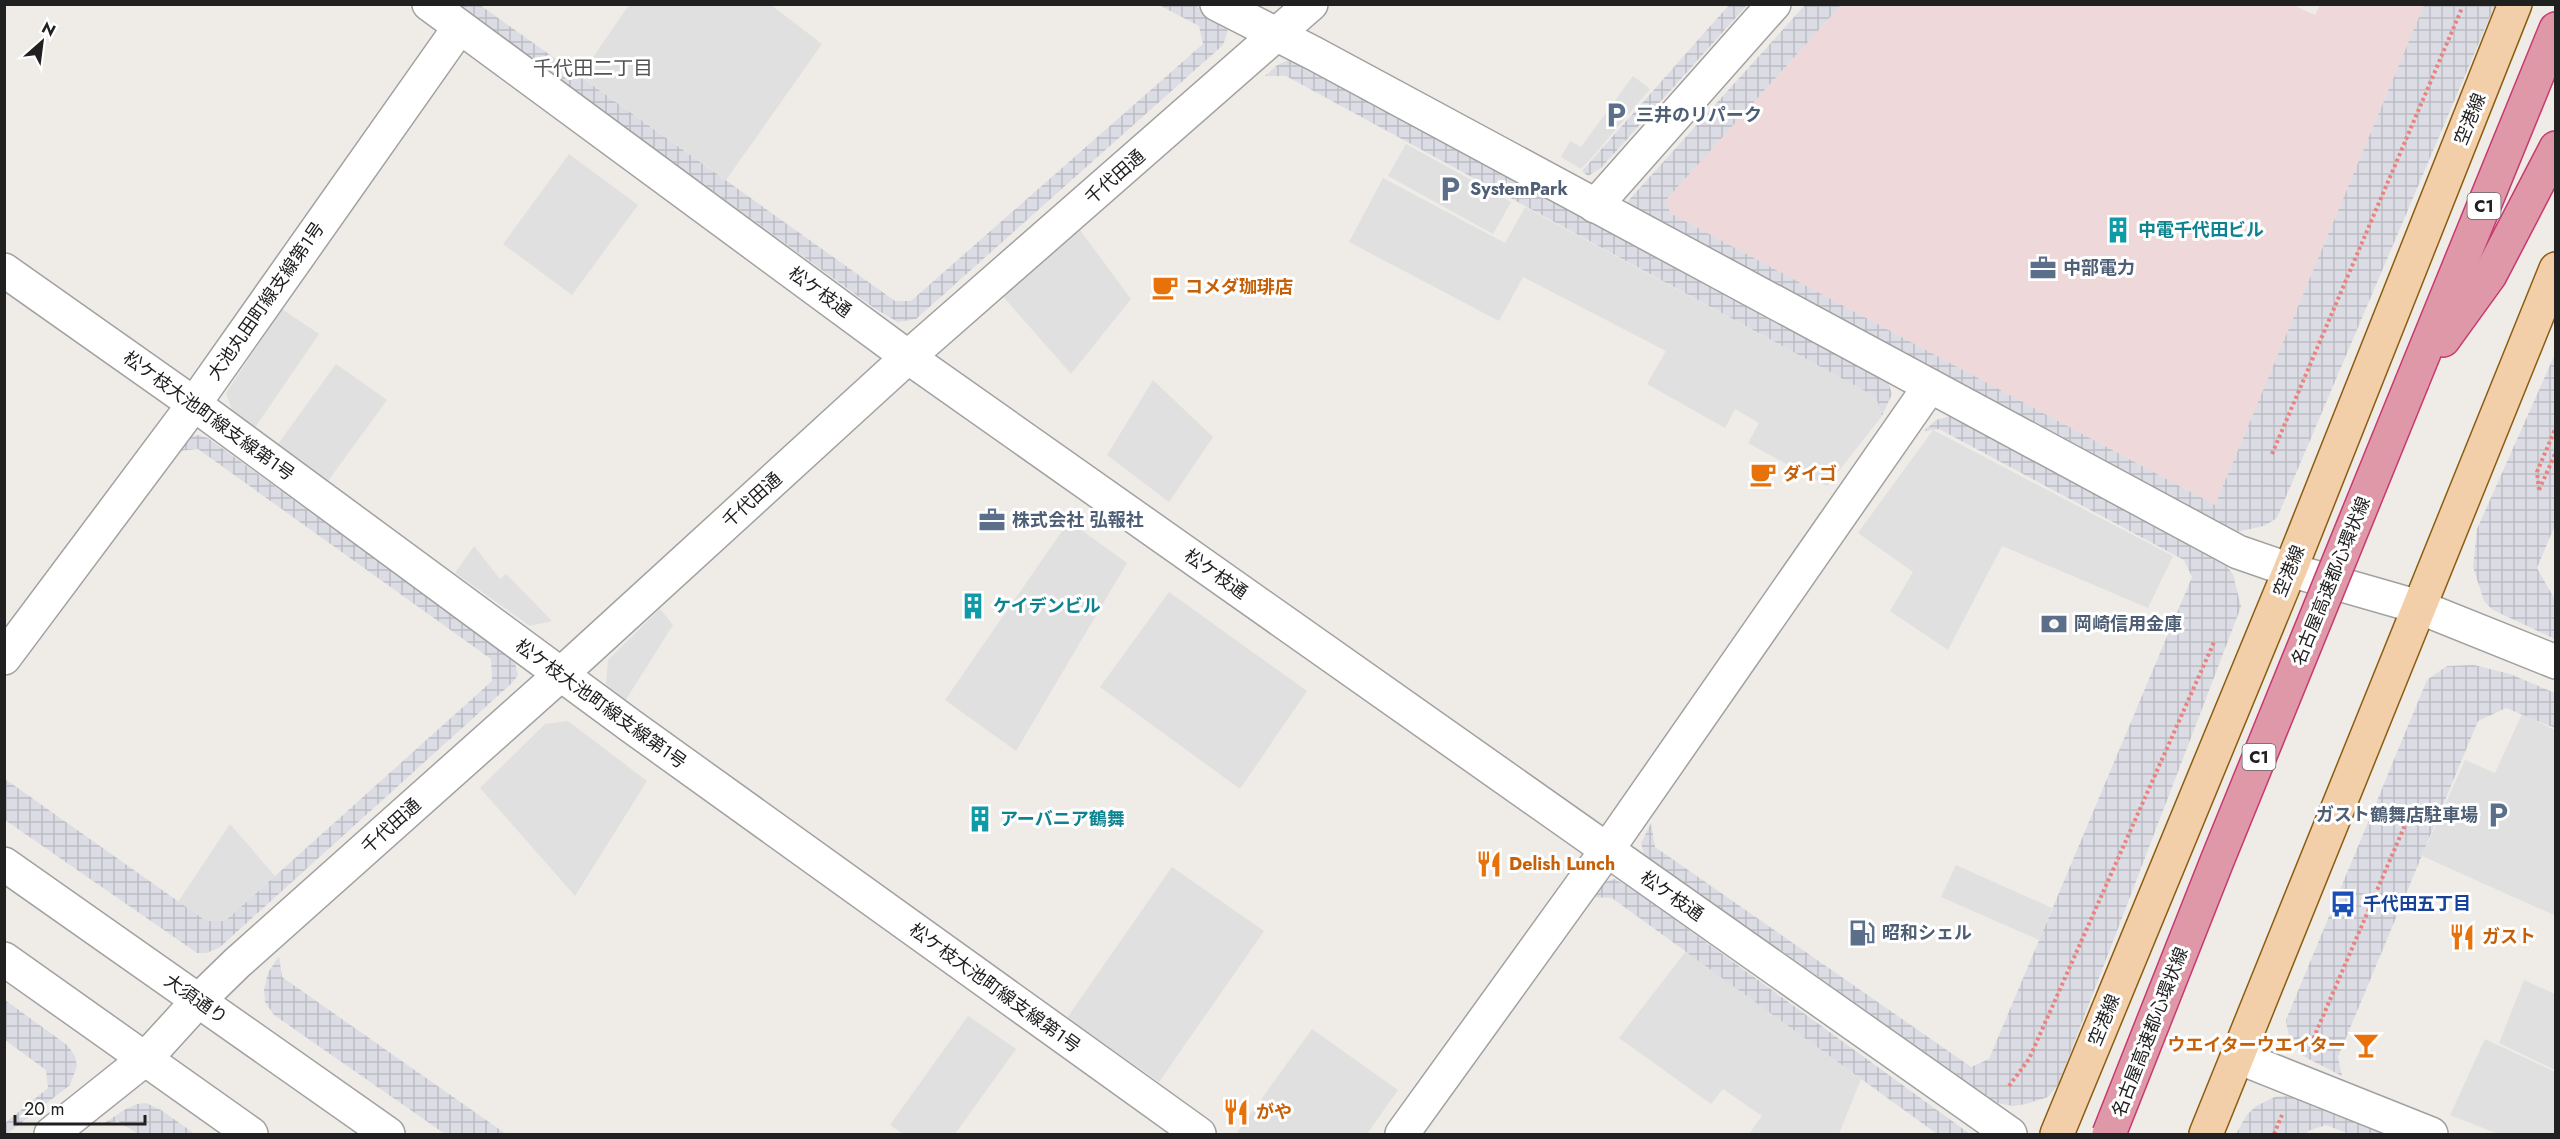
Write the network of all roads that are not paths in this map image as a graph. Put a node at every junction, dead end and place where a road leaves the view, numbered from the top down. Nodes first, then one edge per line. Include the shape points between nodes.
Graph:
1 (429, 4) edge
2 (1217, 4) edge
3 (1311, 4) edge
4 (1774, 4) edge
5 (2515, 4) edge
6 (459, 28) junction
7 (2556, 29) edge
8 (1279, 34) junction
9 (2556, 148) edge
10 (1595, 206) junction
11 (2556, 269) edge
12 (4, 270) edge
13 (908, 357) junction
14 (2412, 382) junction
15 (1930, 386) junction
16 (194, 404) junction
17 (2290, 570) junction
18 (2419, 607) junction
19 (4, 658) edge
20 (2556, 662) edge
21 (560, 675) junction
22 (1607, 850) junction
23 (4, 864) edge
24 (4, 959) edge
25 (198, 1001) junction
26 (2238, 1057) junction
27 (145, 1059) junction
28 (51, 1134) edge
29 (251, 1134) edge
30 (388, 1134) edge
31 (1199, 1134) edge
32 (1402, 1134) edge
33 (2010, 1134) edge
34 (2057, 1134) edge
35 (2109, 1134) edge
36 (2206, 1134) edge
37 (2431, 1134) edge

1 - 6 street, 松ケ枝通
2 - 8 street
3 - 8 street, 千代田通
4 - 10 street
5 - 17 main road, 空港線
6 - 13 street, 松ケ枝通
6 - 16 street, 大池丸田町線支線第1号
7 - 14 highway, 名古屋高速都心環状線 / C1
8 - 10 street
8 - 13 street, 千代田通
9 - 14 highway via 2490,275
10 - 15 street
11 - 18 main road
12 - 16 street, 松ケ枝大池町線支線第1号
13 - 21 street, 千代田通
13 - 22 street, 松ケ枝通
14 - 35 highway, 名古屋高速都心環状線 / C1, bridge
15 - 17 street via 2238,552
15 - 22 street
16 - 19 street, 大池丸田町線支線第1号
16 - 21 street, 松ケ枝大池町線支線第1号
17 - 18 street
17 - 34 main road, 空港線
18 - 20 street
18 - 26 main road
21 - 25 street, 千代田通
21 - 31 street, 松ケ枝大池町線支線第1号
22 - 32 street
22 - 33 street, 松ケ枝通
23 - 25 street, 大須通り
24 - 27 street
25 - 27 street, 千代田通
25 - 30 street, 大須通り
26 - 36 main road
26 - 37 street
27 - 28 street, 千代田通
27 - 29 street

